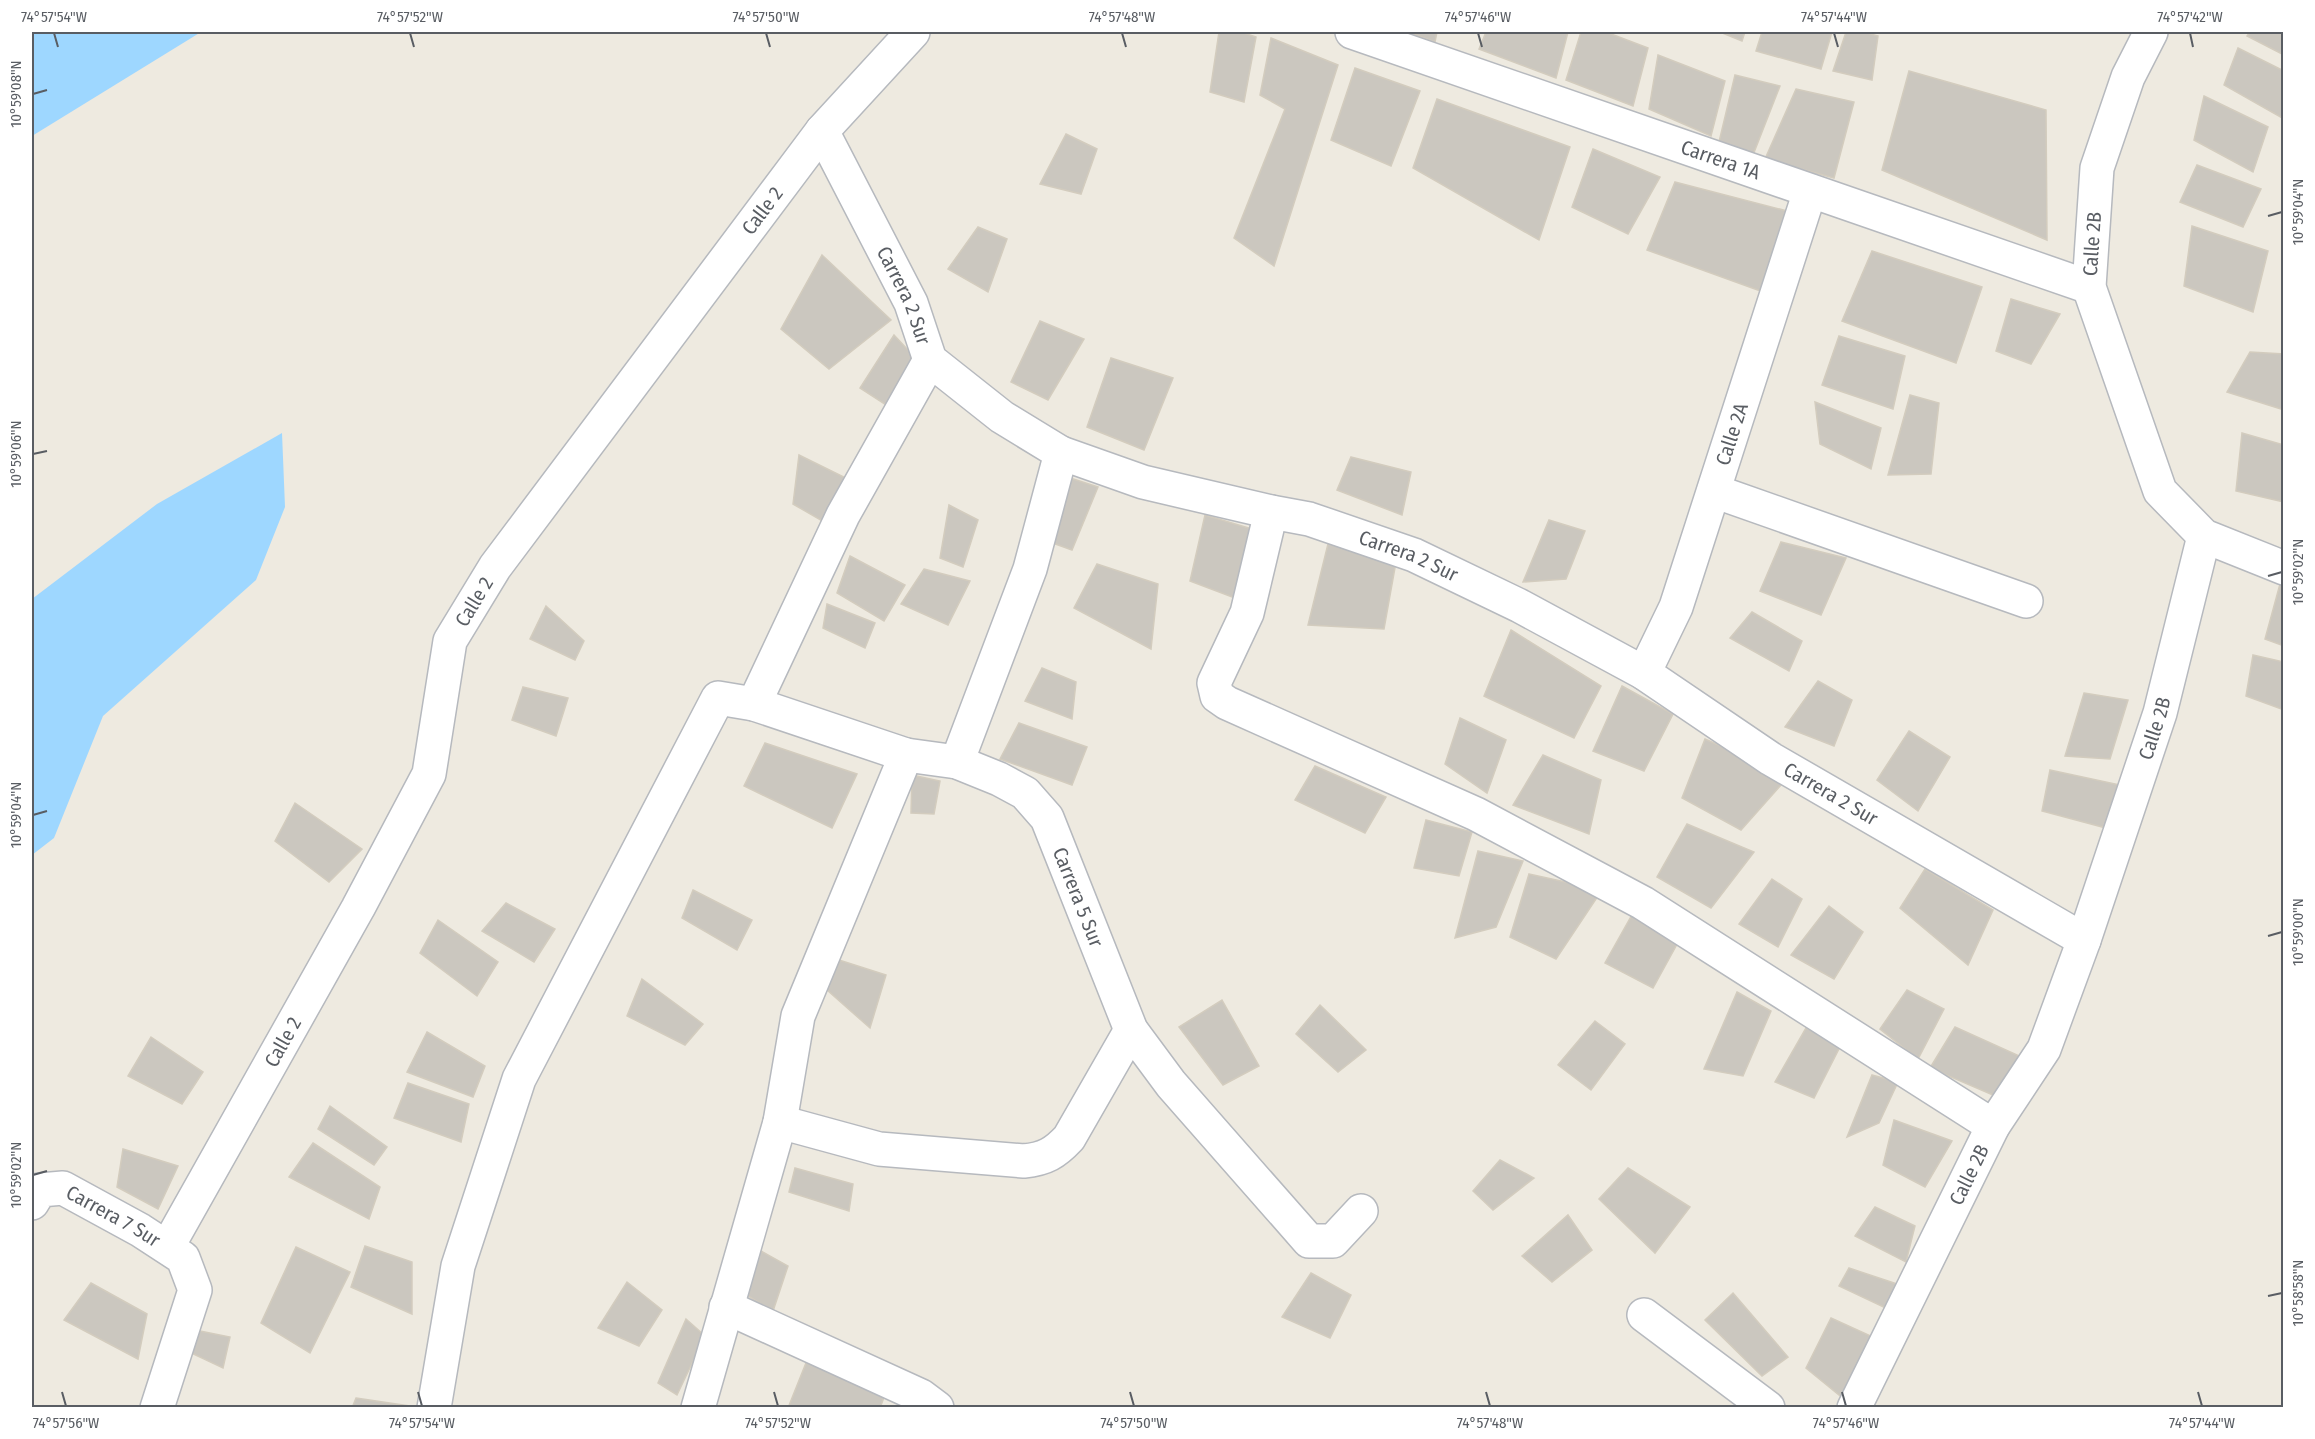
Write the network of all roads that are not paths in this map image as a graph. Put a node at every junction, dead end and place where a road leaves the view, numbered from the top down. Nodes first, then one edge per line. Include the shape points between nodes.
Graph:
1 (912, 32) edge
2 (1352, 32) edge
3 (2151, 32) edge
4 (822, 131) junction
5 (1810, 192) junction
6 (2089, 287) junction
7 (930, 360) junction
8 (1061, 453) junction
9 (1714, 491) junction
10 (1271, 512) junction
11 (2204, 537) junction
12 (2283, 568) edge
13 (2026, 601) dead end
14 (1644, 673) junction
15 (754, 704) junction
16 (906, 755) junction
17 (957, 762) junction
18 (2084, 939) junction
19 (1131, 1030) junction
20 (780, 1122) junction
21 (1993, 1126) junction
22 (36, 1197) edge
23 (1361, 1211) dead end
24 (175, 1252) junction
25 (726, 1307) junction
26 (1644, 1315) dead end
27 (157, 1407) edge
28 (434, 1407) edge
29 (698, 1407) edge
30 (937, 1407) edge
31 (1768, 1407) edge
32 (1854, 1407) edge

1 - 4 street, Calle 2
2 - 5 street, Carrera 1A
3 - 6 street, Calle 2B via 2128,76 2097,168
4 - 7 street, Carrera 2 Sur via 911,303
4 - 24 street, Calle 2 via 495,567 450,641 429,774
5 - 6 street, Carrera 1A
5 - 9 street, Calle 2A
6 - 11 street, Calle 2B via 2160,491
7 - 8 street, Carrera 2 Sur via 1002,417
7 - 15 street via 843,515
8 - 10 street, Carrera 2 Sur via 1143,482
8 - 17 street via 1030,568
9 - 13 street
9 - 14 street, Calle 2A via 1676,607
10 - 14 street, Carrera 2 Sur via 1309,519 1414,555 1520,606
10 - 21 street via 1247,613 1214,683 1217,696 1476,814 1643,903
11 - 12 street
11 - 18 street, Calle 2B via 2160,713
14 - 18 street, Carrera 2 Sur via 1771,759
15 - 16 street, Carrera 5 Sur
15 - 28 street, Carrera 5 Sur via 718,698 519,1079 458,1266
16 - 17 street, Carrera 5 Sur
16 - 20 street via 798,1016
17 - 19 street, Carrera 5 Sur via 1025,793 1047,818
18 - 21 street, Calle 2B via 2044,1049
19 - 20 street via 1069,1138 1042,1159 1024,1161 879,1149
19 - 23 street, Carrera 5 Sur via 1171,1084 1309,1241 1332,1241
20 - 25 street
21 - 32 street, Calle 2B
22 - 24 street, Carrera 7 Sur via 63,1188
24 - 27 street via 195,1290
25 - 29 street
25 - 30 street via 921,1396
26 - 31 street

